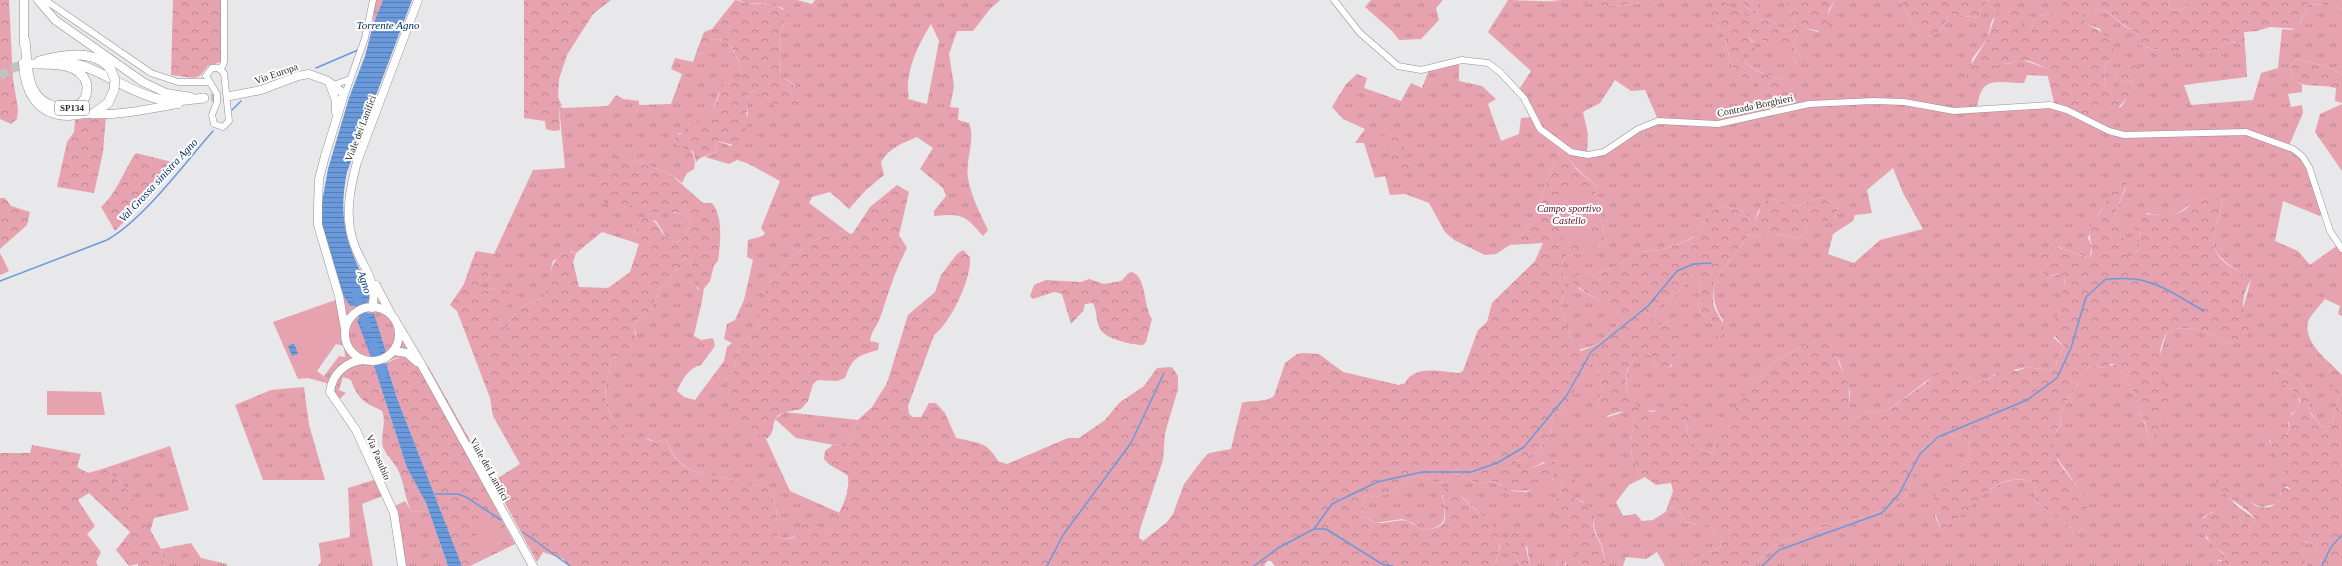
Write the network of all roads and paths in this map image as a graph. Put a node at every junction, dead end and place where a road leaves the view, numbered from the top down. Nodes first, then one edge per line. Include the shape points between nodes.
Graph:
1 (24, 0) edge
2 (38, 0) edge
3 (45, 0) edge
4 (224, 0) edge
5 (373, 0) edge
6 (418, 0) edge
7 (1334, 0) edge
8 (25, 40) junction
9 (30, 64) junction
10 (221, 69) junction
11 (350, 79) junction
12 (208, 82) junction
13 (331, 83) junction
14 (230, 96) tunnel mouth
15 (207, 98) junction
16 (343, 98) junction
17 (92, 114) junction
18 (336, 120) junction
19 (2342, 249) edge
20 (364, 266) junction
21 (339, 296) junction
22 (372, 308) junction
23 (355, 312) junction
24 (392, 316) junction
25 (398, 326) junction
26 (345, 329) junction
27 (348, 348) junction
28 (390, 354) junction
29 (364, 360) junction
30 (345, 366) junction
31 (431, 382) junction
32 (402, 566) edge
33 (533, 566) edge

1 - 8 main road, SP134
2 - 15 main road via 55,20 147,84 174,95
3 - 12 street via 151,73 178,82
4 - 10 street via 224,62
5 - 11 street via 363,46
6 - 20 main road, Viale dei Lanifici via 357,162 350,188 349,216 353,244
7 - 19 street, Contrada Borghieri via 1360,33 1398,66 1421,70 1462,60 1488,63 1524,98 1540,129 1571,152 1588,155 1604,152 1638,129 1658,121 1718,124 1809,104 1904,102 1954,111 2050,105 2124,135 2246,132 2293,148 2302,156 2314,178 2328,226
8 - 9 highway, SP134 via 31,83 40,98 52,106 68,108 78,105 85,99 87,85 79,73 64,66
8 - 17 main road, SP134 via 25,83 35,102 54,114
9 - 15 highway via 55,61 80,65 156,99 173,101
9 - 17 highway, SP134, bridge via 60,56 84,56 101,60 111,70 115,80 114,90 105,106
10 - 12 street via 215,67 208,71
10 - 12 street via 224,73 229,110 229,121 223,127 213,122 216,94
11 - 13 street
11 - 16 street
13 - 14 main road, Via Europa via 315,75 304,74 261,90
13 - 16 main road via 341,90
13 - 18 main road via 336,101
15 - 17 main road
16 - 18 main road
18 - 21 main road via 319,179 318,225
20 - 22 main road, Viale dei Lanifici via 374,289
20 - 24 main road, Viale dei Lanifici
21 - 23 main road via 346,307
21 - 26 main road
22 - 23 main road
22 - 24 main road
23 - 26 main road
24 - 25 main road
25 - 28 main road via 399,334
25 - 31 main road, Viale dei Lanifici
26 - 27 main road
27 - 29 main road
27 - 30 main road, Via Pasubio
28 - 29 main road via 372,362
28 - 31 main road, Viale dei Lanifici via 407,353 415,359
29 - 30 main road via 357,360
30 - 32 main road, Via Pasubio via 333,380 330,392 356,430 394,513
31 - 33 main road, Viale dei Lanifici

